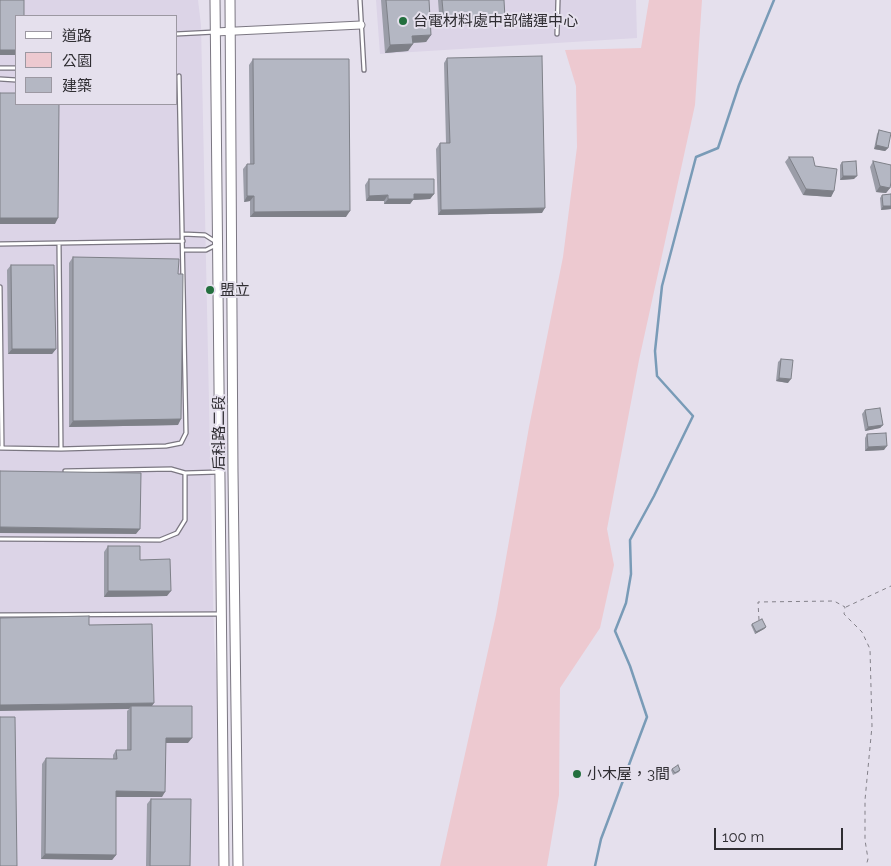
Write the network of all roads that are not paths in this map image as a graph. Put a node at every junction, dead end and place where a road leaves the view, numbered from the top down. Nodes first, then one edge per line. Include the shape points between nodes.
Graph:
1 (215, 0) edge
2 (230, 0) edge
3 (360, 0) edge
4 (558, 0) edge
5 (361, 25) junction
6 (231, 30) junction
7 (215, 32) junction
8 (178, 34) edge
9 (557, 34) dead end
10 (0, 68) edge
11 (15, 68) edge
12 (364, 70) dead end
13 (179, 76) dead end
14 (0, 79) edge
15 (15, 80) edge
16 (183, 234) junction
17 (183, 241) junction
18 (218, 243) junction
19 (0, 244) edge
20 (59, 244) junction
21 (232, 244) junction
22 (183, 250) junction
23 (0, 287) edge
24 (1, 448) edge
25 (61, 449) junction
26 (65, 471) edge
27 (220, 472) junction
28 (185, 473) junction
29 (0, 539) edge
30 (220, 614) junction
31 (236, 614) junction
32 (0, 615) edge
33 (224, 866) edge
34 (238, 866) edge

1 - 7 street, 后科路二段
2 - 6 street, 后科路二段
3 - 5 lane
4 - 9 lane
5 - 6 street
5 - 12 lane
6 - 7 street
6 - 21 street, 后科路二段
7 - 8 lane
7 - 18 street, 后科路二段
10 - 11 lane
13 - 16 lane
14 - 15 lane
16 - 17 lane
16 - 18 lane via 204,235
17 - 20 lane
17 - 22 lane
18 - 21 street
18 - 22 lane via 206,250
18 - 27 street, 后科路二段
19 - 20 lane
20 - 25 lane
21 - 31 street, 后科路二段
22 - 25 lane via 186,433 181,443
23 - 24 lane
24 - 25 lane
26 - 28 lane via 171,469
27 - 28 lane
27 - 30 street, 后科路二段
28 - 29 lane via 185,520 177,532 160,540
30 - 31 street
30 - 32 lane
30 - 33 street, 后科路二段
31 - 34 street, 后科路二段

